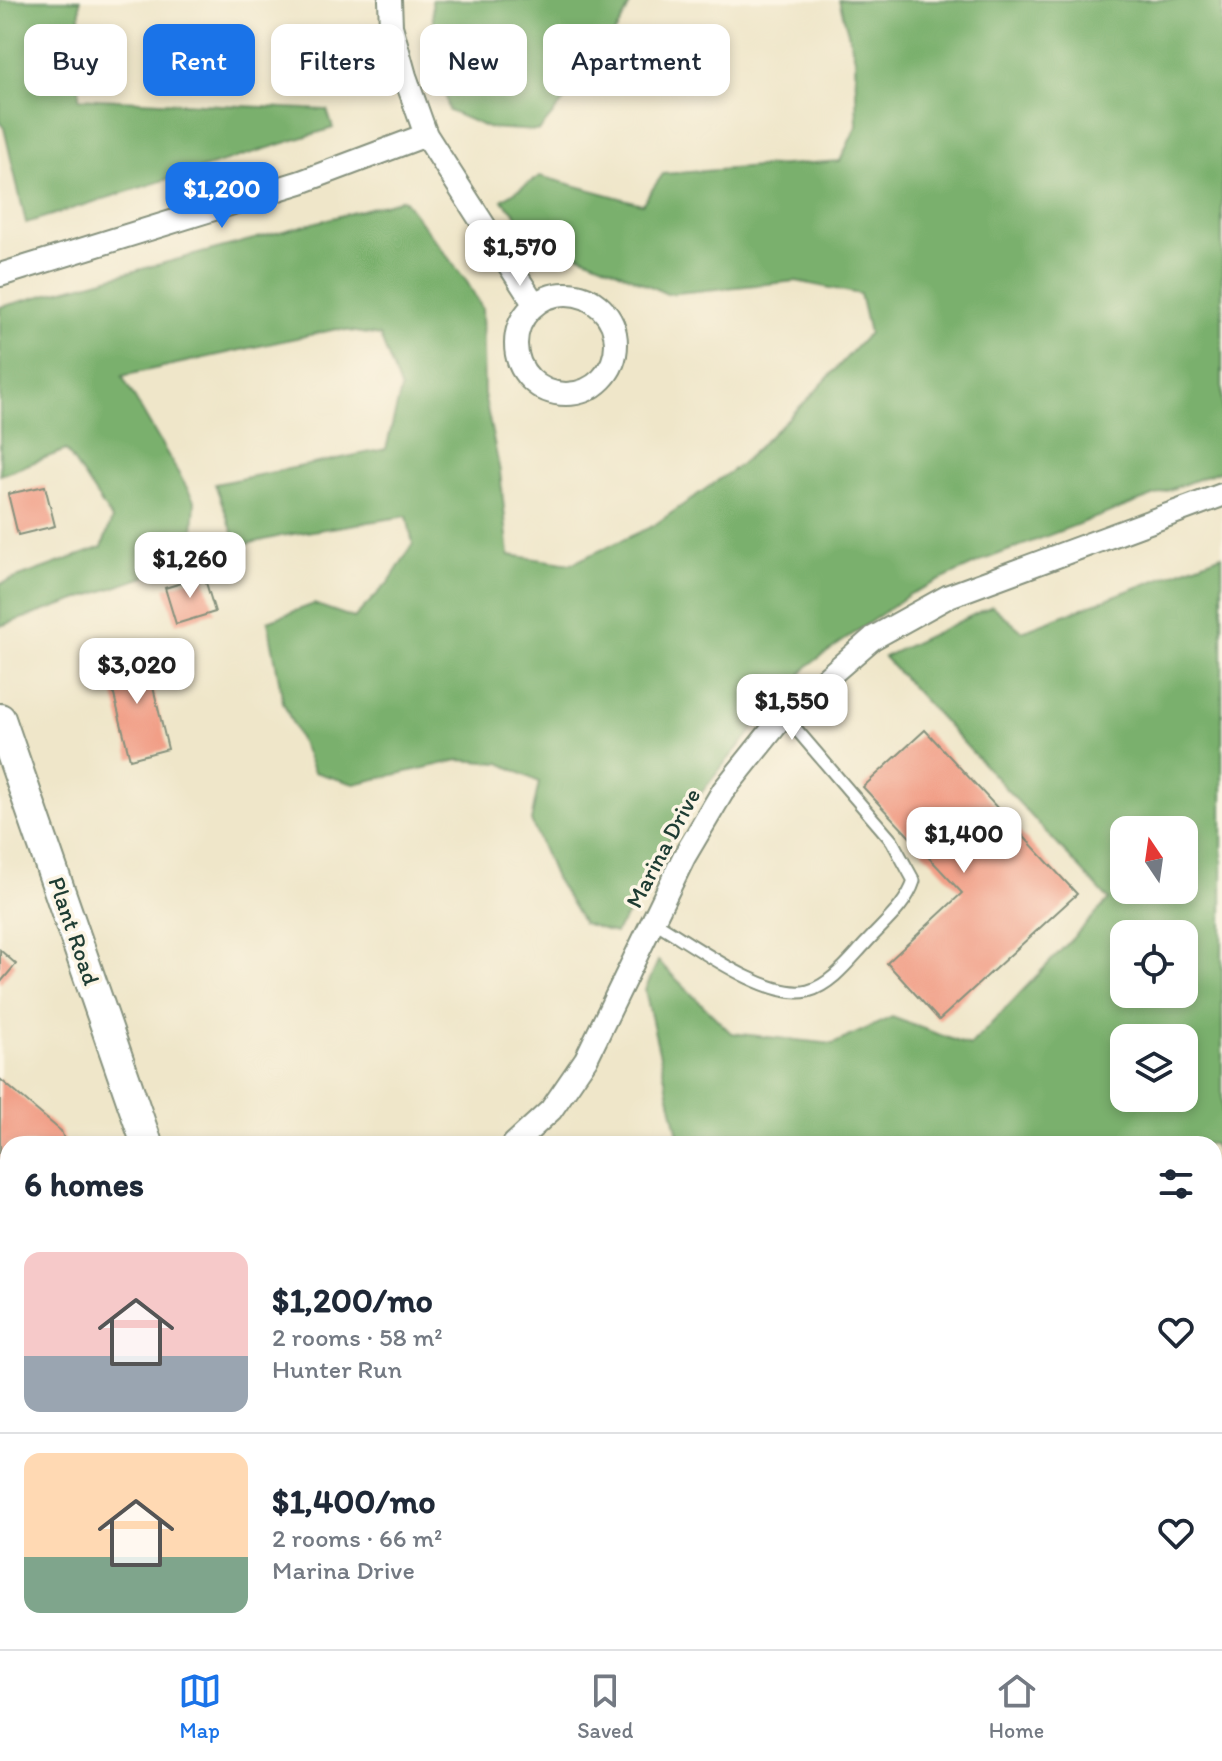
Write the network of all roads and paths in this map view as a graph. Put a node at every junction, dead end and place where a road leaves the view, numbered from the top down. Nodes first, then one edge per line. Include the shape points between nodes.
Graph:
1 (390, 0) edge
2 (426, 135) junction
3 (0, 275) edge
4 (535, 305) junction
5 (1222, 495) edge
6 (784, 715) junction
7 (0, 719) edge
8 (653, 921) junction
9 (534, 1135) edge
10 (144, 1136) edge

1 - 2 street via 391,26
2 - 3 street via 301,182
2 - 4 street
4 - 4 street via 516,342 523,369 544,389 572,394 598,382 614,360 616,346 600,307 589,299 561,294
5 - 6 street, Marina Drive via 949,596 873,638
6 - 8 street, Marina Drive via 723,791
6 - 8 lane via 892,841 914,881 909,897 848,962 810,990 788,992 762,985
7 - 10 street, Plant Road
8 - 9 street, Marina Drive via 586,1059

